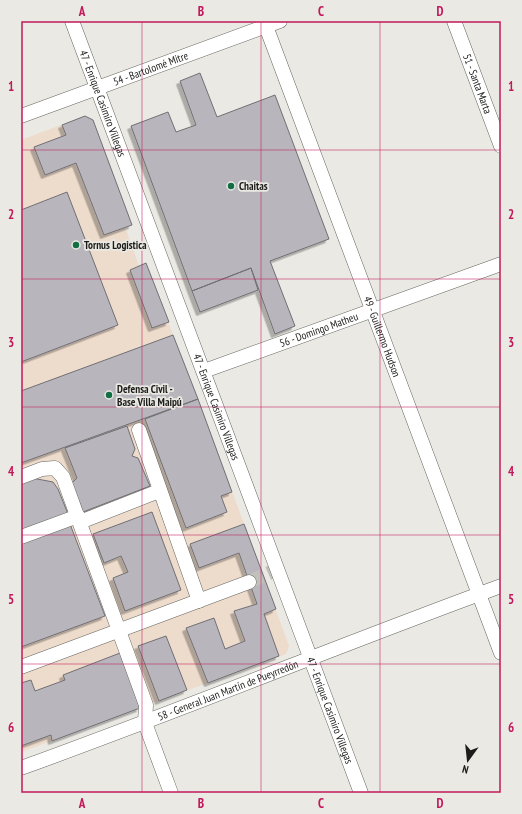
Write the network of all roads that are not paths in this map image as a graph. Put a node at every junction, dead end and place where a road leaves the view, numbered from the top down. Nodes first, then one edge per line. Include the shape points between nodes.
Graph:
1 (72, 21) edge
2 (280, 21) edge
3 (454, 21) edge
4 (265, 24) edge
5 (97, 88) junction
6 (21, 116) edge
7 (501, 146) edge
8 (501, 264) edge
9 (372, 310) junction
10 (204, 371) junction
11 (138, 430) dead end
12 (21, 477) edge
13 (159, 491) junction
14 (79, 519) junction
15 (21, 537) edge
16 (250, 582) tunnel mouth
17 (501, 586) edge
18 (480, 594) junction
19 (199, 601) junction
20 (120, 632) junction
21 (501, 653) edge
22 (310, 658) junction
23 (21, 667) edge
24 (145, 723) junction
25 (21, 768) edge
26 (171, 793) edge
27 (361, 793) edge

1 - 5 street, 47 - Enrique Casimiro Villegas
2 - 4 street, 54 - Bartolomé Mitre
3 - 7 street, 51 - Santa Marta
4 - 5 street, 54 - Bartolomé Mitre
4 - 9 street, 49 - Guillermo Hudson
5 - 6 street, 54 - Bartolomé Mitre
5 - 10 street, 47 - Enrique Casimiro Villegas
8 - 9 street, 56 - Domingo Matheu
9 - 10 street, 56 - Domingo Matheu
9 - 18 street, 49 - Guillermo Hudson
10 - 22 street, 47 - Enrique Casimiro Villegas
11 - 13 street
12 - 14 street via 42,469 55,468 63,477
13 - 14 street
13 - 19 street
14 - 15 street
14 - 20 street
16 - 19 street
17 - 18 street, 58 - General Juan Martín de Pueyrredón
18 - 21 street, 49 - Guillermo Hudson
18 - 22 street, 58 - General Juan Martín de Pueyrredón
19 - 20 street
20 - 23 street
20 - 24 street via 146,705
22 - 24 street, 58 - General Juan Martín de Pueyrredón
22 - 27 street, 47 - Enrique Casimiro Villegas
24 - 25 street, 58 - General Juan Martín de Pueyrredón
24 - 26 street

